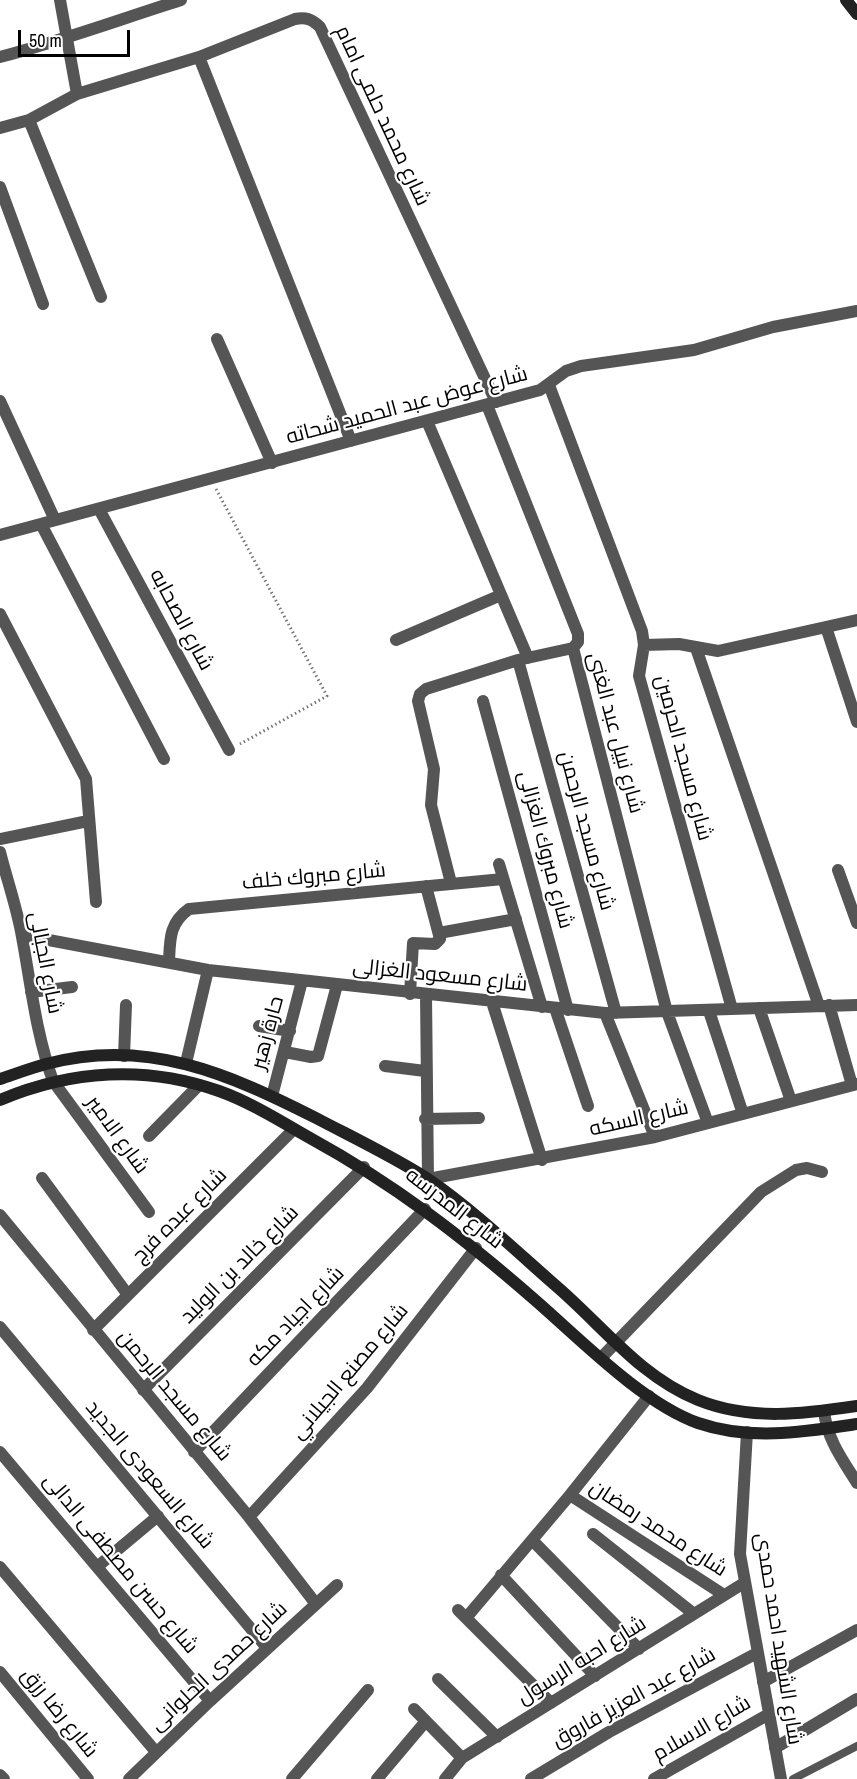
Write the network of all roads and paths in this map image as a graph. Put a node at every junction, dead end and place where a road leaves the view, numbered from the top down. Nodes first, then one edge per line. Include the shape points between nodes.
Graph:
1 (60, 0) edge
2 (181, 0) edge
3 (846, 0) edge
4 (857, 14) edge
5 (66, 36) junction
6 (0, 57) edge
7 (199, 57) junction
8 (77, 94) junction
9 (29, 120) junction
10 (0, 128) edge
11 (0, 187) edge
12 (101, 297) dead end
13 (43, 304) dead end
14 (857, 311) edge
15 (217, 339) dead end
16 (549, 385) junction
17 (0, 401) edge
18 (491, 404) junction
19 (427, 421) junction
20 (6, 428) edge
21 (351, 441) junction
22 (272, 463) junction
23 (211, 479) junction
24 (99, 509) junction
25 (55, 520) junction
26 (41, 524) junction
27 (0, 535) edge
28 (501, 595) junction
29 (0, 614) edge
30 (857, 620) edge
31 (826, 627) junction
32 (396, 640) dead end
33 (644, 645) junction
34 (573, 648) junction
35 (696, 648) junction
36 (523, 659) junction
37 (483, 701) dead end
38 (857, 722) edge
39 (229, 750) joint
40 (164, 759) dead end
41 (88, 821) junction
42 (0, 839) edge
43 (0, 852) edge
44 (499, 864) dead end
45 (2, 868) edge
46 (838, 870) dead end
47 (504, 879) junction
48 (451, 884) junction
49 (426, 886) junction
50 (96, 902) dead end
51 (516, 920) junction
52 (857, 923) edge
53 (439, 933) junction
54 (22, 935) junction
55 (169, 962) junction
56 (208, 970) junction
57 (302, 981) junction
58 (337, 985) junction
59 (72, 987) dead end
60 (31, 992) junction
61 (410, 994) junction
62 (426, 995) junction
63 (492, 1002) junction
64 (126, 1005) dead end
65 (857, 1005) edge
66 (824, 1006) junction
67 (542, 1007) junction
68 (759, 1008) junction
69 (562, 1009) junction
70 (732, 1010) junction
71 (708, 1011) junction
72 (667, 1012) junction
73 (611, 1013) junction
74 (259, 1026) dead end
75 (290, 1031) junction
76 (285, 1052) junction
77 (124, 1056) junction
78 (186, 1063) junction
79 (47, 1064) junction
80 (385, 1066) dead end
81 (425, 1071) junction
82 (0, 1079) edge
83 (53, 1081) junction
84 (855, 1084) edge
85 (199, 1085) junction
86 (272, 1096) junction
87 (0, 1100) edge
88 (791, 1101) junction
89 (588, 1106) dead end
90 (743, 1114) junction
91 (479, 1118) dead end
92 (425, 1119) junction
93 (708, 1123) junction
94 (294, 1129) junction
95 (149, 1136) dead end
96 (655, 1137) junction
97 (542, 1160) junction
98 (364, 1167) junction
99 (822, 1172) dead end
100 (42, 1178) dead end
101 (428, 1179) junction
102 (425, 1209) junction
103 (149, 1212) dead end
104 (0, 1215) edge
105 (476, 1248) junction
106 (128, 1295) junction
107 (0, 1327) edge
108 (93, 1330) junction
109 (616, 1343) junction
110 (601, 1358) junction
111 (143, 1390) junction
112 (649, 1396) junction
113 (857, 1406) edge
114 (824, 1411) junction
115 (857, 1424) edge
116 (826, 1429) junction
117 (747, 1432) junction
118 (0, 1452) edge
119 (194, 1452) junction
120 (857, 1483) edge
121 (570, 1495) junction
122 (158, 1516) junction
123 (249, 1517) junction
124 (593, 1534) dead end
125 (532, 1540) junction
126 (0, 1567) edge
127 (97, 1567) junction
128 (501, 1575) junction
129 (744, 1583) junction
130 (337, 1585) dead end
131 (724, 1596) junction
132 (316, 1604) junction
133 (694, 1614) junction
134 (857, 1630) edge
135 (267, 1648) junction
136 (639, 1649) junction
137 (757, 1653) junction
138 (0, 1672) edge
139 (595, 1676) junction
140 (438, 1679) dead end
141 (763, 1682) junction
142 (368, 1690) dead end
143 (857, 1699) edge
144 (210, 1701) junction
145 (551, 1703) junction
146 (414, 1709) dead end
147 (769, 1714) junction
148 (426, 1721) junction
149 (497, 1737) junction
150 (857, 1746) edge
151 (775, 1748) junction
152 (156, 1752) junction
153 (462, 1758) junction
154 (0, 1774) edge
155 (3, 1779) edge
156 (88, 1779) edge
157 (129, 1779) edge
158 (292, 1779) edge
159 (377, 1779) edge
160 (445, 1779) edge
161 (531, 1779) edge
162 (654, 1779) edge
163 (781, 1779) edge
164 (793, 1779) edge

1 - 5 street
2 - 5 street
3 - 4 street
5 - 6 street
5 - 8 street
7 - 8 street, شارع محمد حلمى امام
7 - 18 street, شارع محمد حلمى امام via 304,17 320,27
7 - 21 street
8 - 9 street, شارع محمد حلمى امام
9 - 10 street, شارع محمد حلمى امام
9 - 12 street
11 - 13 street
14 - 16 street, شارع عوض عبد الحميد شحاته via 773,327 694,350 581,366 566,371
15 - 22 street
16 - 18 street, شارع عوض عبد الحميد شحاته
16 - 33 street, شارع مسجد الحرمين
17 - 20 street
18 - 19 street, شارع عوض عبد الحميد شحاته
18 - 34 street, شارع نبيل عبد الغنى via 578,634
19 - 21 street, شارع عوض عبد الحميد شحاته
19 - 28 street, شارع مسجد الرحمن
20 - 25 street
21 - 22 street, شارع عوض عبد الحميد شحاته
22 - 23 street, شارع عوض عبد الحميد شحاته
23 - 24 street, شارع عوض عبد الحميد شحاته
23 - 39 path via 327,696
24 - 25 street, شارع عوض عبد الحميد شحاته
24 - 39 street, شارع الصحابه
25 - 26 street, شارع عوض عبد الحميد شحاته
26 - 27 street, شارع عوض عبد الحميد شحاته
26 - 40 street
28 - 32 street
28 - 36 street, شارع مسجد الرحمن
29 - 41 street via 86,779
30 - 31 street
31 - 35 street via 718,651
31 - 38 street
33 - 35 street
33 - 70 street, شارع مسجد الحرمين via 639,676
34 - 36 street
34 - 72 street, شارع نبيل عبد الغنى
35 - 66 street
36 - 48 street via 420,693 418,701 434,769 431,805
36 - 73 street, شارع مسجد الرحمن
37 - 69 street, شارع مبروك الغزالى
41 - 42 street
41 - 50 street
43 - 45 street, شارع الجبالى
44 - 47 street
45 - 54 street, شارع الجبالى
46 - 52 street
47 - 48 street, شارع مبروك خلف
47 - 51 street
48 - 49 street, شارع مبروك خلف
49 - 53 street
49 - 55 street, شارع مبروك خلف via 189,909 171,929
51 - 53 street
51 - 67 street
53 - 61 street via 439,943 417,942 411,947
54 - 55 street, شارع مسعود الغزالى
54 - 60 street, شارع الجبالى
55 - 56 street, شارع مسعود الغزالى
56 - 57 street, شارع مسعود الغزالى
56 - 78 street
57 - 58 street, شارع مسعود الغزالى
57 - 75 street, حارة زهير
58 - 61 street, شارع مسعود الغزالى
58 - 76 street via 318,1056
59 - 60 street
60 - 79 street, شارع الجبالى
61 - 62 street, شارع مسعود الغزالى
62 - 63 street, شارع مسعود الغزالى
62 - 81 street
63 - 67 street, شارع مسعود الغزالى
63 - 97 street
64 - 77 street
65 - 66 street, شارع مسعود الغزالى
66 - 68 street, شارع مسعود الغزالى
66 - 84 street
67 - 69 street, شارع مسعود الغزالى
68 - 70 street, شارع مسعود الغزالى
68 - 88 street
69 - 73 street, شارع مسعود الغزالى
69 - 89 street, شارع مبروك الغزالى
70 - 71 street, شارع مسعود الغزالى
71 - 72 street, شارع مسعود الغزالى
71 - 90 street
72 - 73 street, شارع مسعود الغزالى
72 - 93 street, شارع نبيل عبد الغنى
73 - 96 street, شارع مسجد الرحمن
74 - 75 street
75 - 76 street, حارة زهير
76 - 86 street, حارة زهير
77 - 78 street, شارع المدرسه
77 - 79 street, شارع المدرسه
78 - 86 street, شارع المدرسه via 230,1076
79 - 82 street, شارع المدرسه
79 - 83 street, شارع الجبالى
80 - 81 street
81 - 92 street
83 - 85 street, شارع المدرسه via 126,1073
83 - 87 street, شارع المدرسه
83 - 103 street, شارع الامير
84 - 88 street, شارع السكه
85 - 94 street, شارع المدرسه via 241,1101
85 - 95 street
86 - 101 street, شارع المدرسه
88 - 90 street, شارع السكه
90 - 93 street, شارع السكه
91 - 92 street
92 - 101 street
93 - 96 street, شارع السكه
94 - 98 street, شارع المدرسه
94 - 106 street, شارع عبده فرج
96 - 97 street, شارع السكه
97 - 101 street, شارع السكه
98 - 102 street, شارع المدرسه
98 - 111 street, شارع خالد بن الوليد
99 - 109 street via 796,1170 761,1192
100 - 106 street
101 - 109 street, شارع المدرسه via 534,1266
102 - 105 street, شارع المدرسه
102 - 119 street, شارع اجياد مكه
104 - 108 street, شارع مسجد الرحمن
105 - 110 street, شارع المدرسه
105 - 123 street, شارع مصنع الجيلاني via 367,1388
106 - 108 street, شارع عبده فرج
107 - 122 street, شارع السعودى الجديد
108 - 111 street, شارع مسجد الرحمن
109 - 110 street
109 - 114 street, شارع المدرسه via 645,1371 710,1404 761,1414
110 - 112 street, شارع المدرسه
111 - 119 street, شارع مسجد الرحمن
112 - 117 street, شارع المدرسه via 695,1422
112 - 121 street
113 - 114 street, شارع المدرسه
114 - 116 street
115 - 116 street, شارع المدرسه
116 - 117 street, شارع المدرسه via 778,1434
116 - 120 street
117 - 129 street, شارع الشهيد احمد حمدى via 739,1525
118 - 127 street, شارع حسن مصطفى الدالى
119 - 123 street, شارع مسجد الرحمن
121 - 125 street
121 - 131 street, شارع محمد رمضان
122 - 127 street
122 - 135 street, شارع السعودى الجديد
123 - 132 street, شارع مسجد الرحمن
124 - 133 street
125 - 128 street
125 - 136 street
126 - 152 street
127 - 144 street, شارع حسن مصطفى الدالى
128 - 139 street
128 - 145 street via 462,1614
129 - 131 street, شارع احبه الرسول
129 - 137 street, شارع الشهيد احمد حمدى
130 - 132 street, شارع حمدى الحلوانى
131 - 133 street, شارع احبه الرسول
132 - 135 street, شارع حمدى الحلوانى
133 - 136 street, شارع احبه الرسول
134 - 141 street
135 - 144 street, شارع حمدى الحلوانى
136 - 139 street, شارع احبه الرسول
137 - 141 street, شارع الشهيد احمد حمدى
137 - 161 street, شارع عبد العزيز فاروق via 609,1732
138 - 156 street, شارع رضا رزق
139 - 145 street, شارع احبه الرسول
140 - 149 street
141 - 147 street, شارع الشهيد احمد حمدى
142 - 158 street
143 - 151 street
144 - 152 street, شارع حمدى الحلوانى
145 - 149 street, شارع احبه الرسول
146 - 148 street
147 - 151 street, شارع الشهيد احمد حمدى
147 - 162 street, شارع الاسلام
148 - 153 street
148 - 159 street
149 - 153 street, شارع احبه الرسول
150 - 164 lane
151 - 163 street, شارع الشهيد احمد حمدى
152 - 157 street, شارع حمدى الحلوانى
153 - 160 street, شارع احبه الرسول
154 - 155 street

